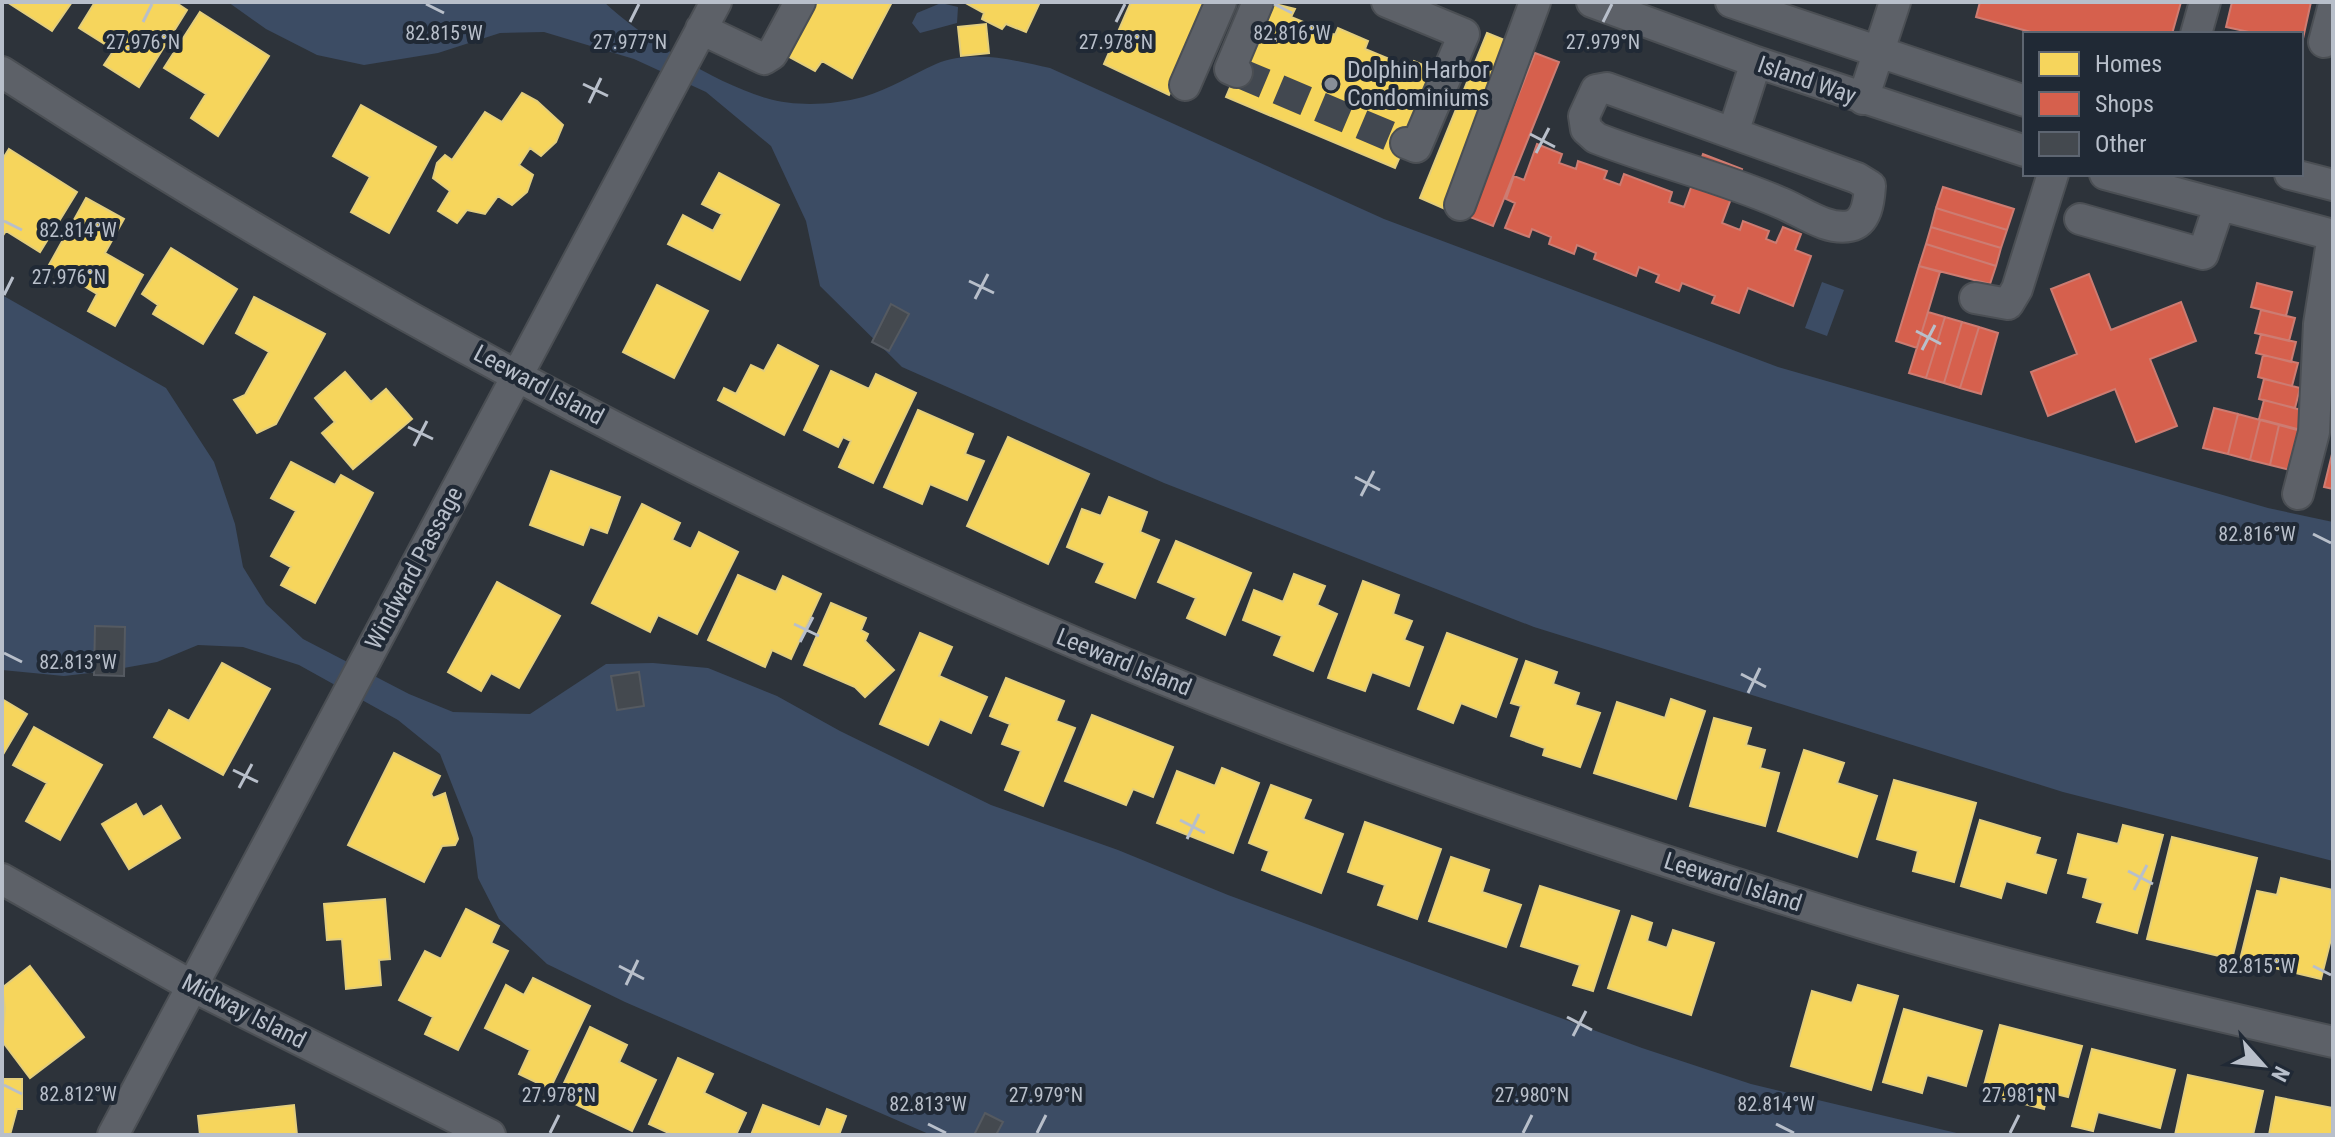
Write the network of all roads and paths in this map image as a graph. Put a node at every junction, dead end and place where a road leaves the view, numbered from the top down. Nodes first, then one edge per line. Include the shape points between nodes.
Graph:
1 (716, 2) edge
2 (800, 2) edge
3 (1221, 2) edge
4 (1258, 2) edge
5 (1535, 2) edge
6 (1592, 2) edge
7 (1731, 2) edge
8 (1895, 2) edge
9 (2205, 2) edge
10 (1395, 4) edge
11 (2333, 8) edge
12 (2197, 32) edge
13 (696, 40) junction
14 (2324, 42) dead end
15 (1878, 53) junction
16 (1756, 62) junction
17 (2, 72) edge
18 (1237, 72) dead end
19 (1185, 85) dead end
20 (1863, 99) junction
21 (2023, 100) edge
22 (1733, 133) junction
23 (1406, 143) dead end
24 (2023, 150) edge
25 (2052, 176) edge
26 (2112, 176) edge
27 (2298, 176) edge
28 (2333, 185) edge
29 (1460, 205) dead end
30 (2219, 206) junction
31 (2080, 219) dead end
32 (2333, 235) edge
33 (1975, 298) dead end
34 (517, 374) junction
35 (2298, 494) dead end
36 (2, 879) edge
37 (192, 986) junction
38 (2333, 1042) edge
39 (113, 1135) edge
40 (490, 1135) edge

1 - 13 street, Windward Passage
2 - 13 street via 772,54 764,59
3 - 19 street
4 - 18 street via 1230,69
5 - 29 street
6 - 16 street, Island Way
7 - 15 street, Island Way
8 - 15 street
9 - 12 street
10 - 23 street via 1464,34 1416,147
11 - 14 street
13 - 34 street, Windward Passage
15 - 20 street
15 - 21 street, Island Way
16 - 20 street, Island Way
16 - 22 street
17 - 34 street, Leeward Island via 252,226
20 - 24 street, Island Way
22 - 22 street via 1607,88 1596,90 1584,116 1586,129 1596,138 1780,202 1817,220 1854,226 1863,216 1870,186
25 - 33 street via 2008,304
26 - 30 street
27 - 28 street
30 - 31 street via 2203,254
30 - 32 street
32 - 35 street via 2319,324 2314,432
34 - 37 street, Windward Passage
34 - 38 street, Leeward Island via 767,503 1010,615 1306,735 1557,825 1843,918 2118,993
36 - 37 street, Midway Island
37 - 39 street, Windward Passage
37 - 40 street, Midway Island

